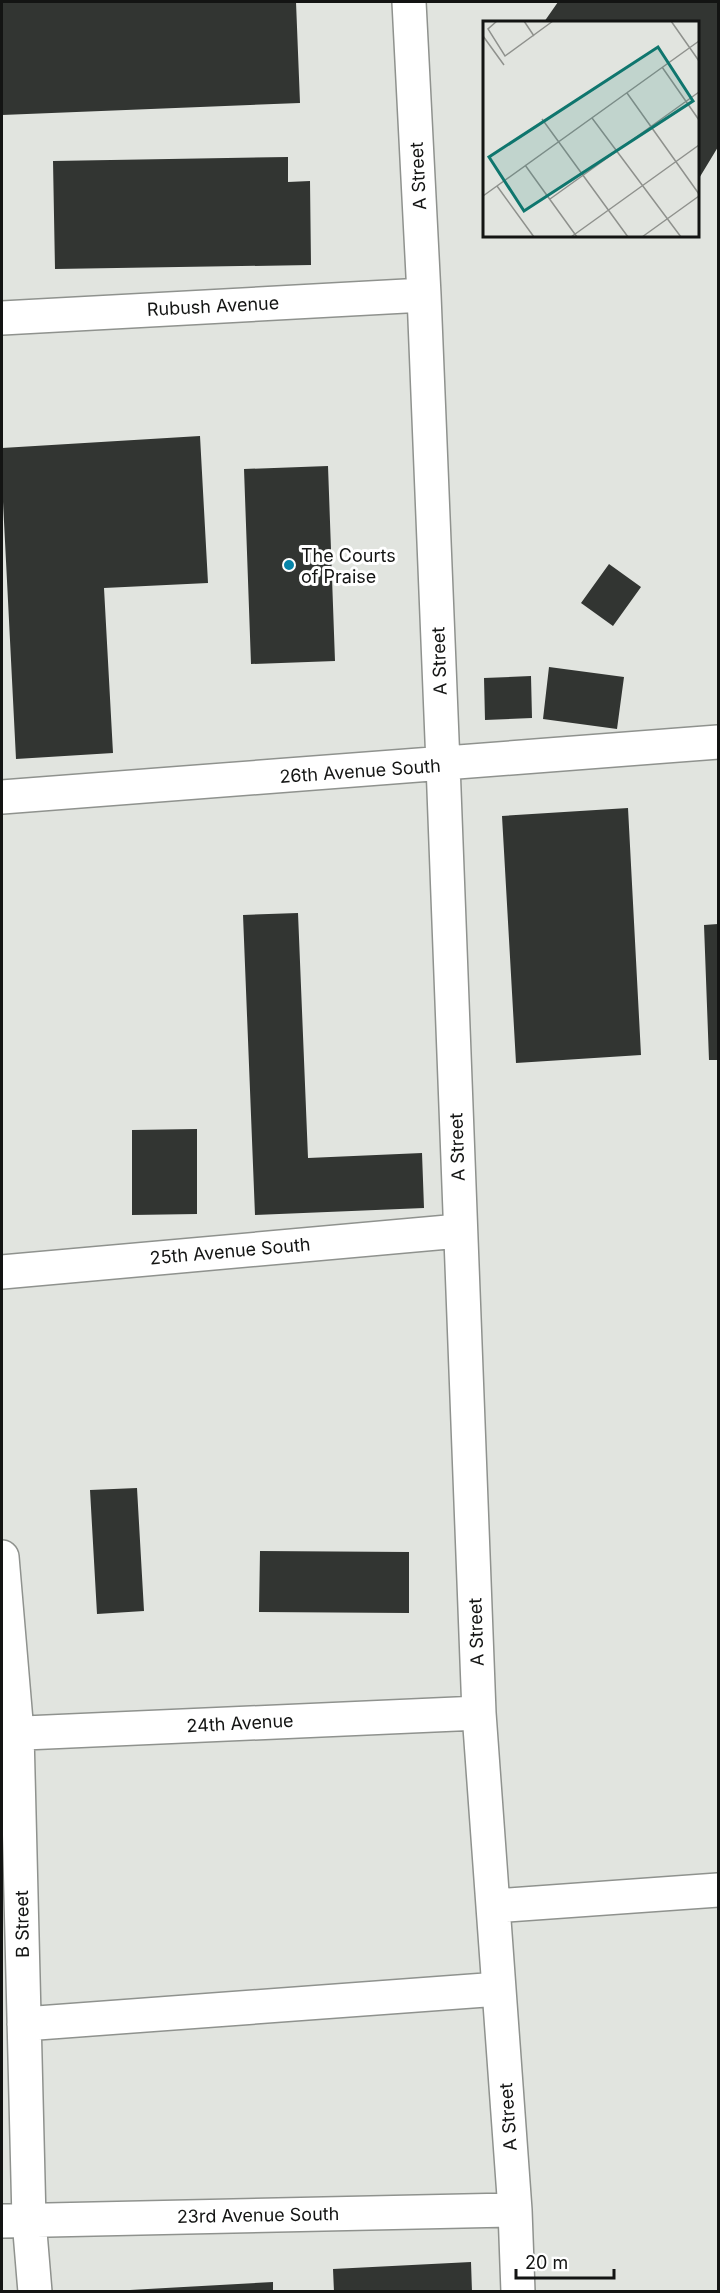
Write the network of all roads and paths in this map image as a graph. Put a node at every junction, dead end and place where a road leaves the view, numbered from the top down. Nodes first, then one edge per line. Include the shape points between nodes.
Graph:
1 (409, 2) edge
2 (424, 295) junction
3 (2, 318) edge
4 (718, 742) edge
5 (443, 764) junction
6 (2, 797) edge
7 (459, 1231) junction
8 (2, 1272) edge
9 (2, 1557) edge
10 (479, 1713) junction
11 (9, 1734) edge
12 (718, 1890) edge
13 (493, 1906) junction
14 (499, 1989) junction
15 (24, 2024) junction
16 (515, 2210) junction
17 (15, 2221) edge
18 (35, 2292) edge
19 (518, 2292) edge

1 - 2 street, A Street
2 - 3 street, Rubush Avenue
2 - 5 street, A Street
4 - 5 street, 26th Avenue South
5 - 6 street, 26th Avenue South
5 - 7 street, A Street
7 - 8 street, 25th Avenue South
7 - 10 street, A Street
9 - 11 street, B Street
10 - 11 street, 24th Avenue
10 - 13 street, A Street
11 - 15 street, B Street
12 - 13 street
13 - 14 street, A Street
14 - 15 street
14 - 16 street, A Street
15 - 17 street, B Street
16 - 17 street, 23rd Avenue South
16 - 19 street, A Street
17 - 18 street, B Street

